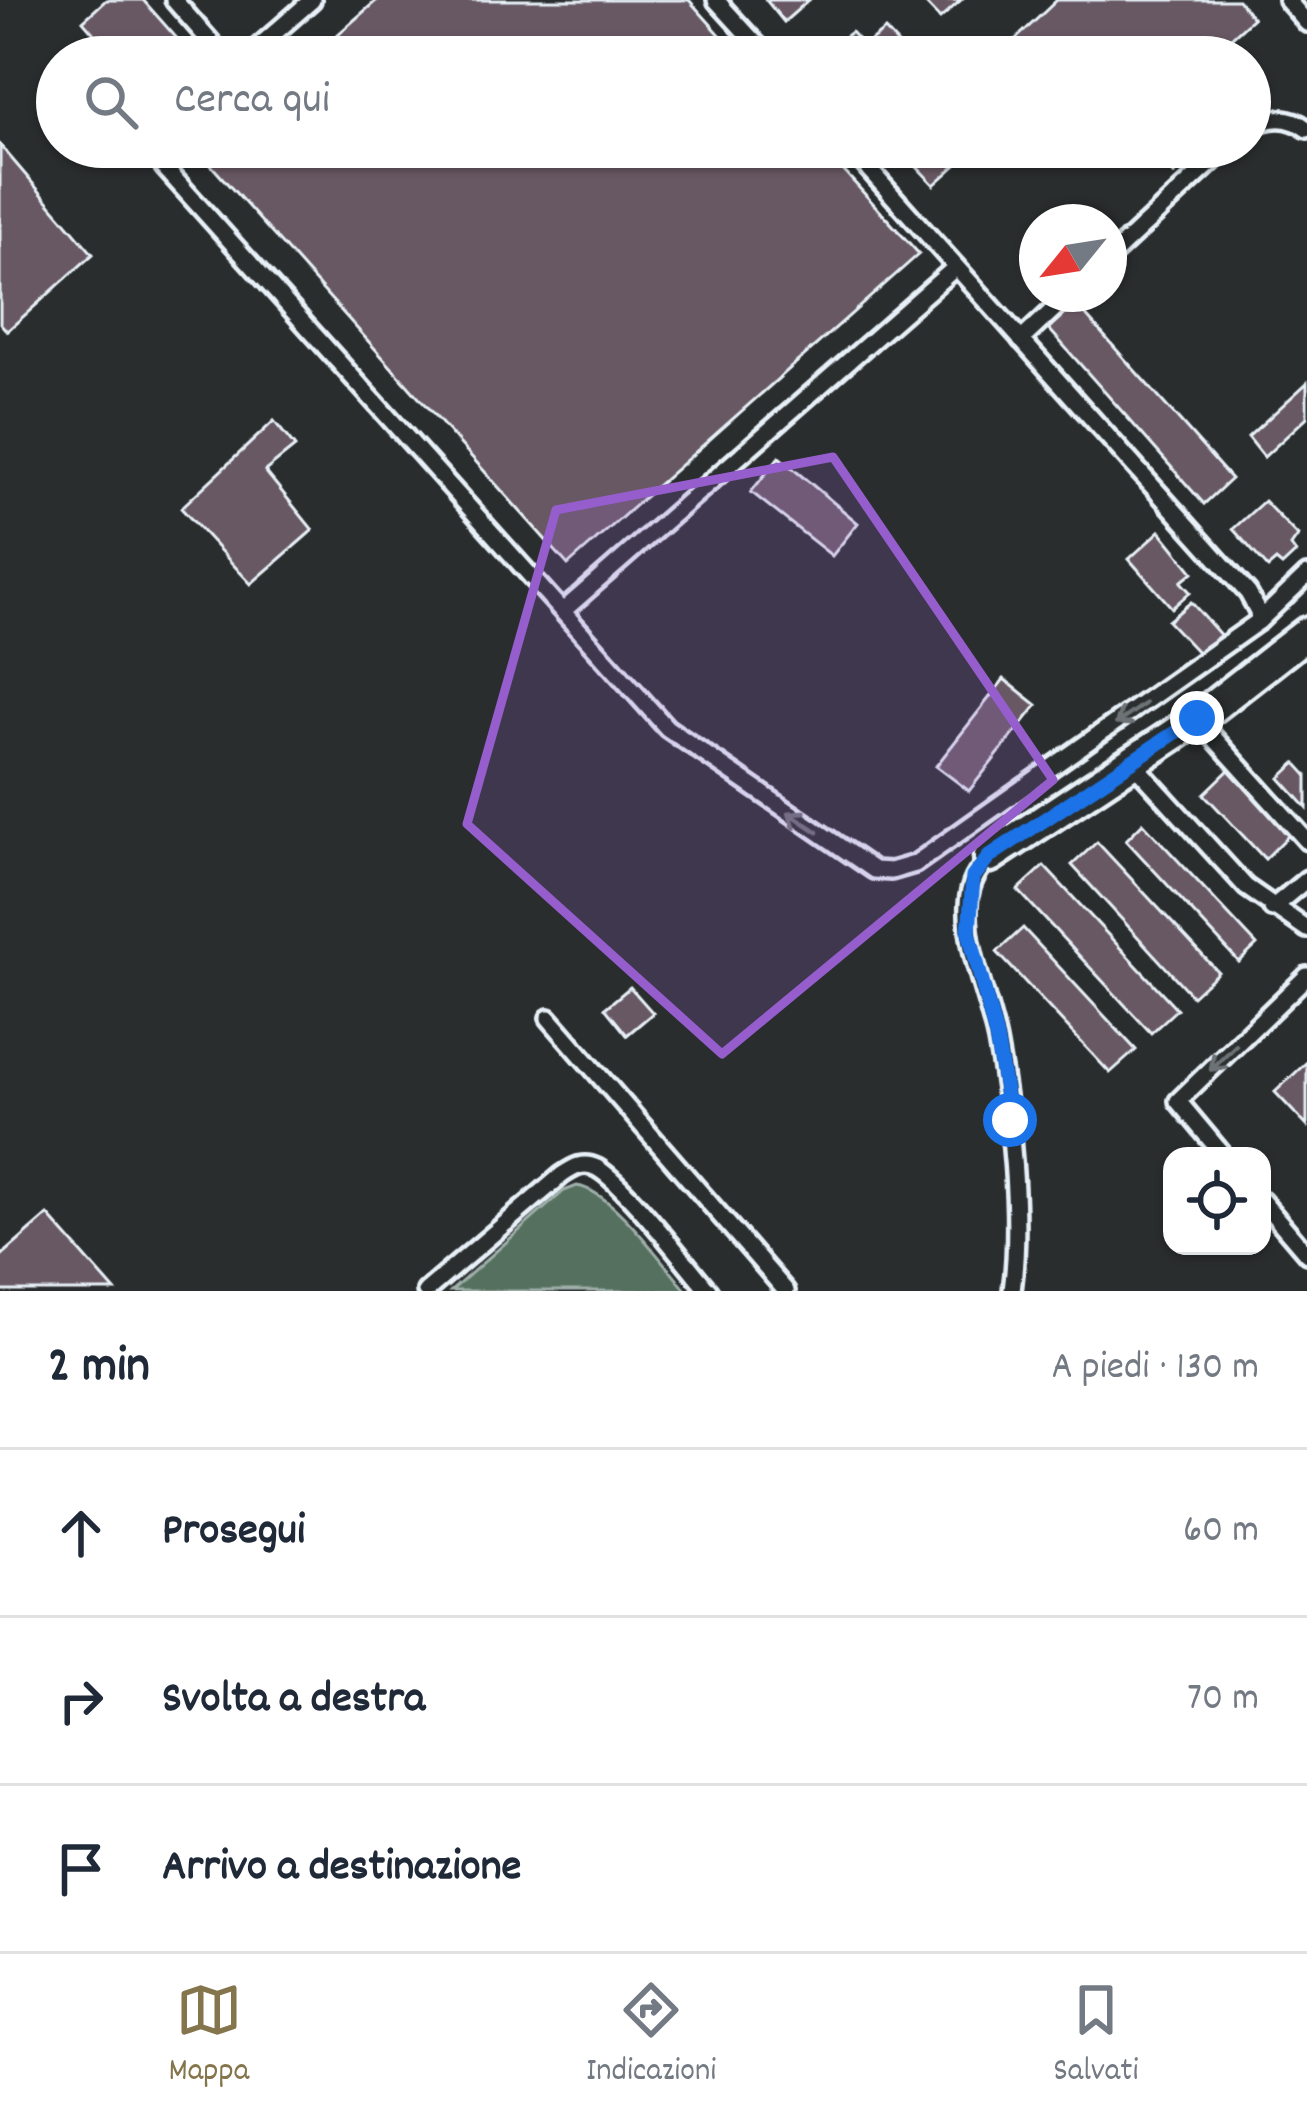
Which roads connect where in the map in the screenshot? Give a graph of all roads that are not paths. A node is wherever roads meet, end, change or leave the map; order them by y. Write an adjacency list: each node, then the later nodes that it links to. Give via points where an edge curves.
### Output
1 (174, 0): 6 (lane)
2 (312, 0): 7 (lane)
3 (716, 0): 8 (lane)
4 (1287, 0): 5 (lane)
5 (1307, 23)
6 (206, 36)
7 (271, 36)
8 (749, 36)
9 (1271, 119): 10 (lane)
10 (1307, 129)
11 (166, 168): 19 (lane)
12 (868, 168): 15 (lane)
13 (1205, 168): 14 (lane)
14 (1127, 240)
15 (956, 267): 17 (lane); 19 (lane)
16 (1051, 312): 17 (lane)
17 (1021, 340): 20 (lane, via 1248,593)
18 (1307, 575): 20 (lane)
19 (564, 610): 20 (lane, one-way to 19, via 915,864 891,872 874,870 667,728)
20 (1259, 621)
21 (1307, 633): 22 (street)
22 (1197, 718): 23 (street); 24 (lane)
23 (1132, 762): 25 (street); 27 (lane)
24 (1307, 841)
25 (990, 856): 37 (lane, via 973,877 969,932 1010,1120)
26 (1307, 879): 27 (lane)
27 (1272, 908): 28 (lane)
28 (1307, 929)
29 (1307, 976): 31 (lane, one-way to 31, via 1178,1101)
30 (549, 1018): 36 (lane)
31 (1216, 1147)
32 (1271, 1212): 33 (lane)
33 (1307, 1254)
34 (426, 1291): 35 (lane, via 579,1165 595,1166 614,1182)
35 (710, 1291)
36 (786, 1291)
37 (1012, 1291)

